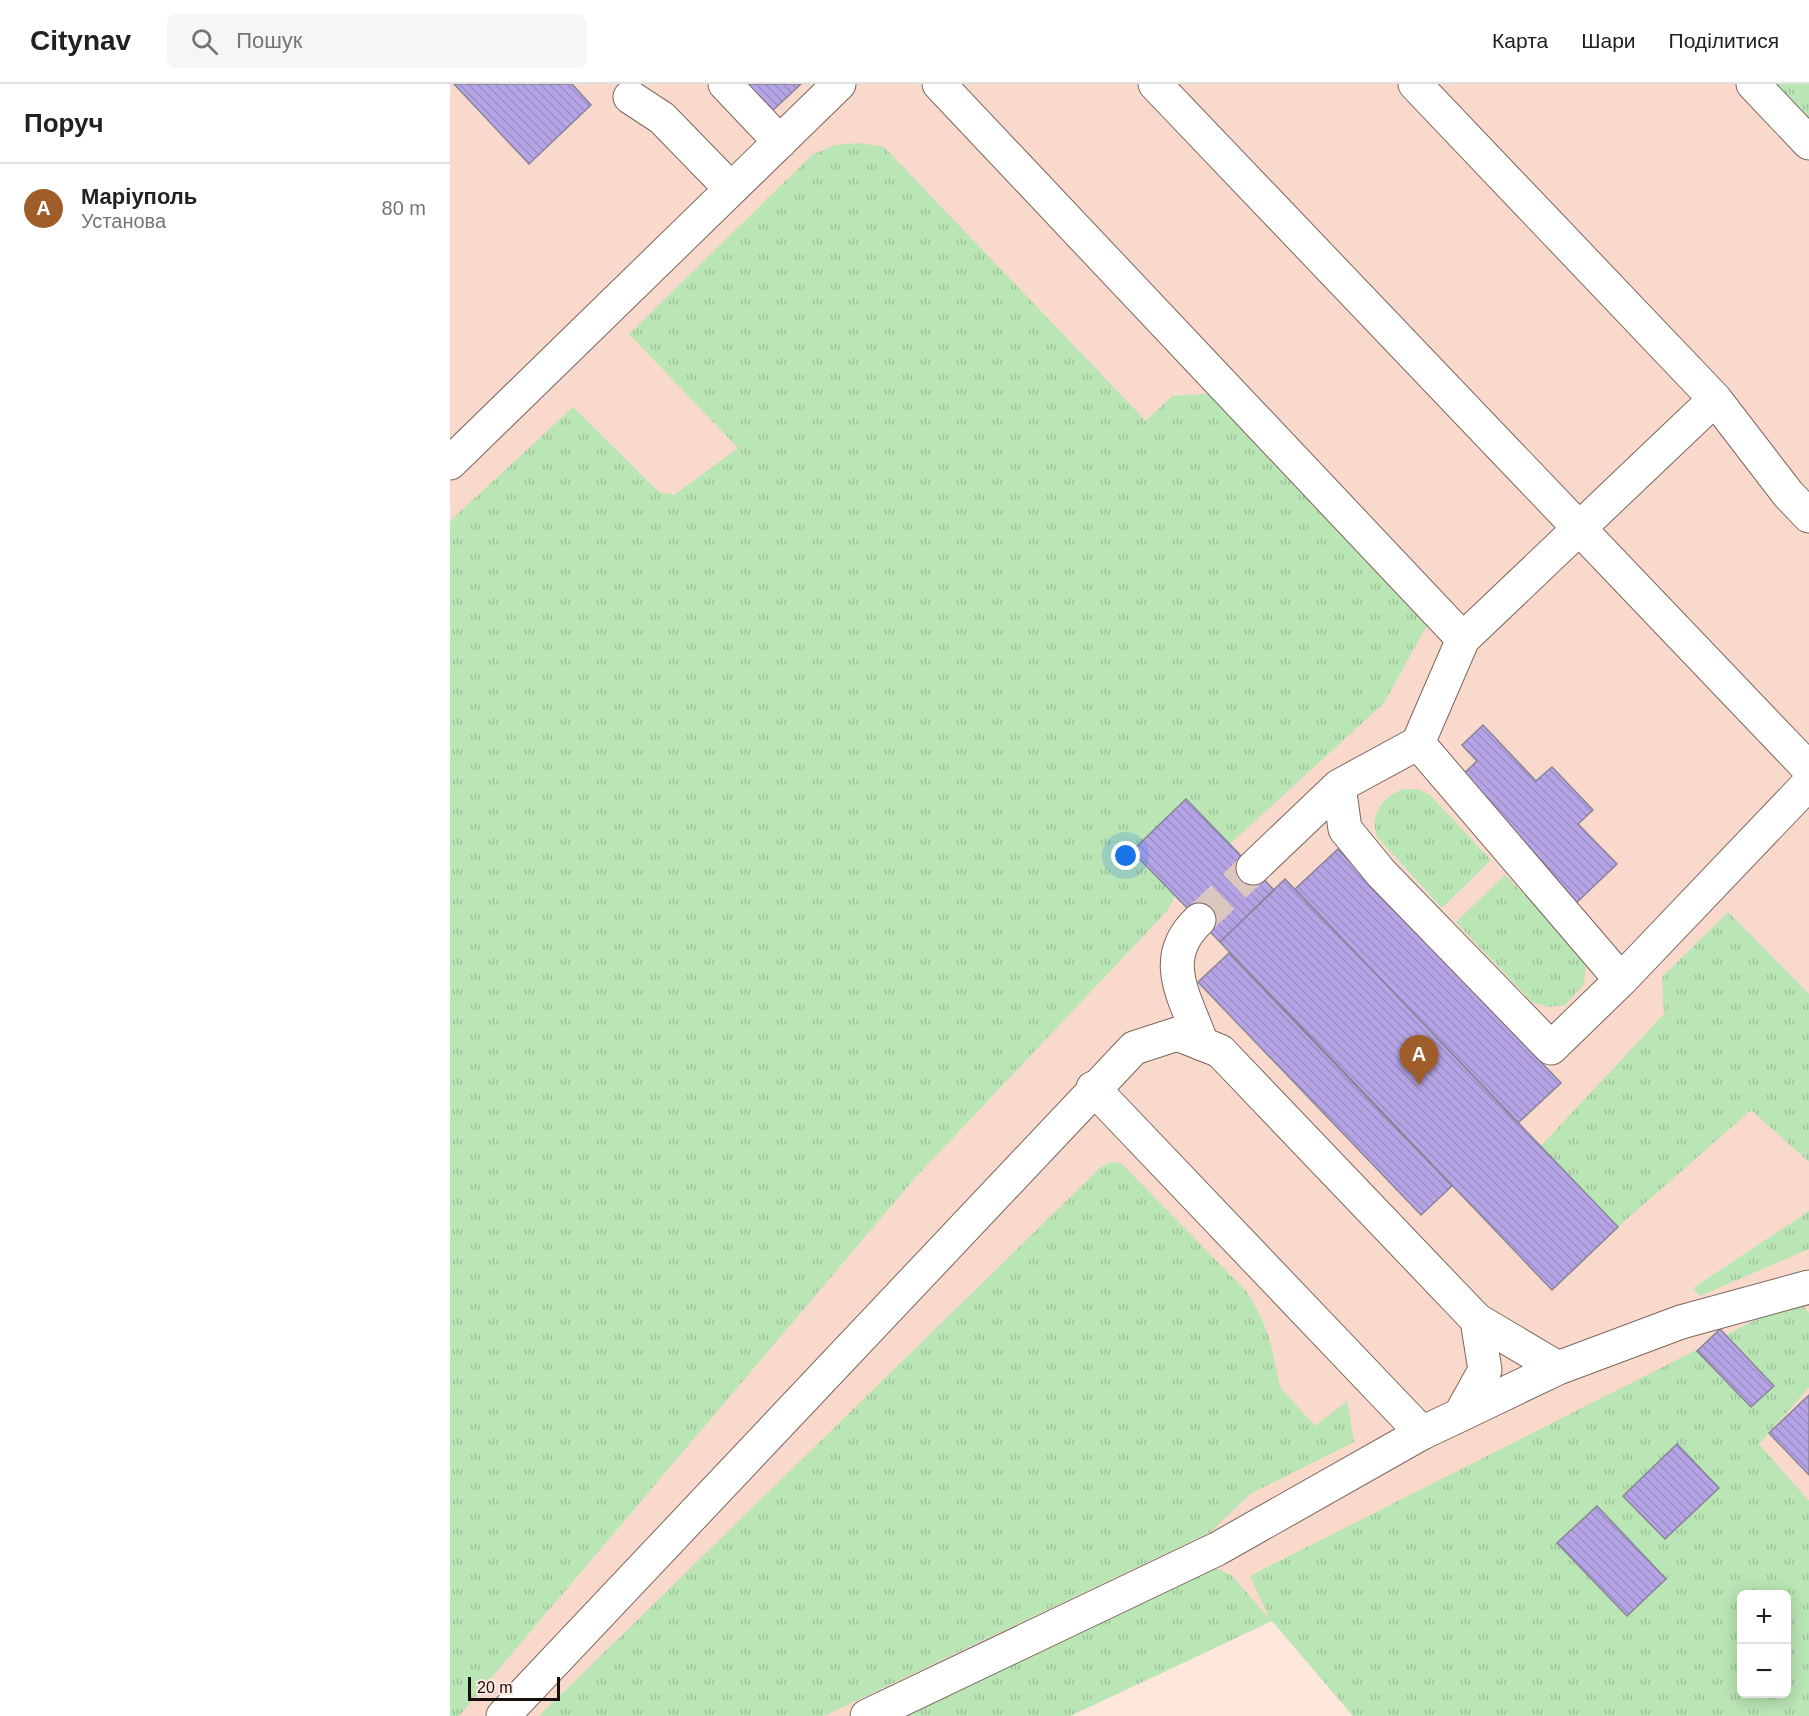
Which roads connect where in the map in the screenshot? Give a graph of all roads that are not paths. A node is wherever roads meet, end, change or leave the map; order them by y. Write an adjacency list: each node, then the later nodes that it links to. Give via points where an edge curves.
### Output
1 (725, 84): 8 (main road)
2 (839, 84): 8 (main road)
3 (939, 84): 15 (main road)
4 (1155, 84): 14 (main road)
5 (1414, 84): 11 (main road)
6 (1753, 84): 9 (main road)
7 (630, 97): 10 (main road, via 662,118)
8 (780, 142): 10 (main road)
9 (1809, 143)
10 (731, 189): 12 (main road)
11 (1715, 399): 13 (main road); 14 (main road)
12 (450, 463)
13 (1809, 516)
14 (1579, 528): 15 (main road); 17 (main road)
15 (1463, 639): 16 (main road)
16 (1418, 743): 19 (main road); 22 (main road)
17 (1809, 769)
18 (1809, 783): 22 (main road)
19 (1340, 786): 20 (main road); 22 (main road, via 1345,829 1382,873 1551,1048)
20 (1253, 868)
21 (1199, 920): 23 (main road, via 1178,947 1175,968)
22 (1621, 980)
23 (1202, 1044): 24 (main road, via 1177,1034 1134,1047); 26 (main road, via 1220,1051)
24 (1093, 1088): 29 (main road); 30 (main road)
25 (1809, 1287): 27 (main road, via 1681,1322)
26 (1477, 1320): 27 (main road); 28 (main road, via 1485,1370)
27 (1558, 1368): 28 (main road)
28 (1460, 1415): 29 (main road)
29 (1422, 1433): 31 (main road, via 1217,1549)
30 (503, 1716)
31 (867, 1716)

